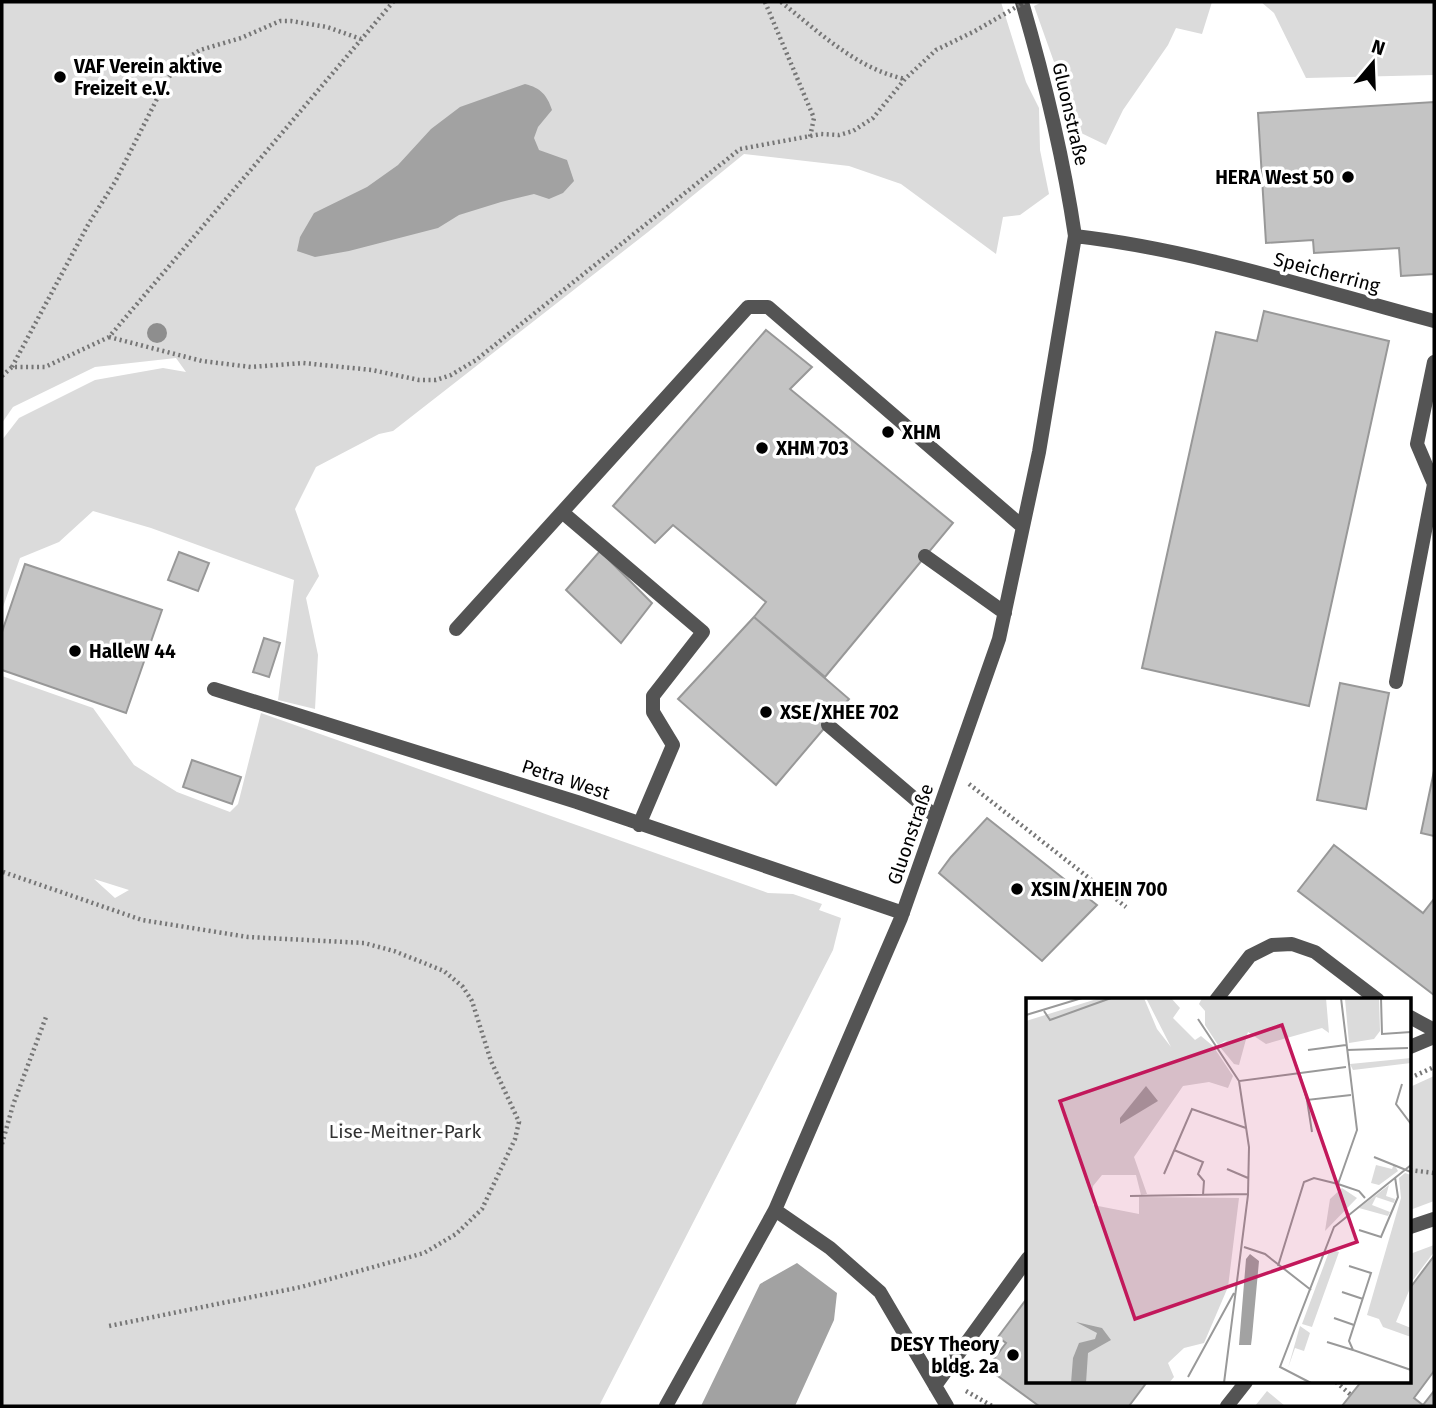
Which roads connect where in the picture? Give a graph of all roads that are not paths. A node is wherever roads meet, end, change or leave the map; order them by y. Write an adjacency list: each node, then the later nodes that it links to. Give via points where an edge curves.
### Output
1 (1024, 2): 2 (lane, Gluonstraße, via 1059,138)
2 (1075, 236): 3 (lane, Speicherring, via 1209,261); 7 (lane, Gluonstraße, via 1040,452)
3 (1434, 321)
4 (1434, 362): 5 (lane, via 1417,444)
5 (1434, 484): 11 (lane)
6 (562, 512): 7 (lane, via 747,307 768,307); 10 (lane); 15 (lane, via 703,632 653,696 653,712 673,745)
7 (1023, 527): 9 (lane, Gluonstraße)
8 (925, 556): 9 (lane)
9 (1005, 613): 14 (lane, Gluonstraße)
10 (456, 629)
11 (1396, 681)
12 (214, 690): 15 (lane, Petra West)
13 (828, 725): 14 (lane)
14 (936, 817): 16 (lane, Gluonstraße)
15 (639, 825): 16 (lane, Petra West)
16 (903, 913): 23 (lane, Gluonstraße)
17 (1218, 998): 18 (lane, via 1250,956 1272,945 1292,944 1315,952)
18 (1375, 998)
19 (1412, 1018): 20 (lane)
20 (1434, 1030)
21 (1434, 1037): 22 (lane)
22 (1412, 1046)
23 (775, 1210): 28 (lane, via 830,1248 880,1292); 29 (lane, Gluonstraße)
24 (1434, 1219): 25 (lane)
25 (1412, 1226)
26 (1026, 1261): 28 (lane)
27 (1244, 1384): 31 (lane)
28 (935, 1387): 30 (lane)
29 (666, 1406)
30 (947, 1406)
31 (1227, 1406)

